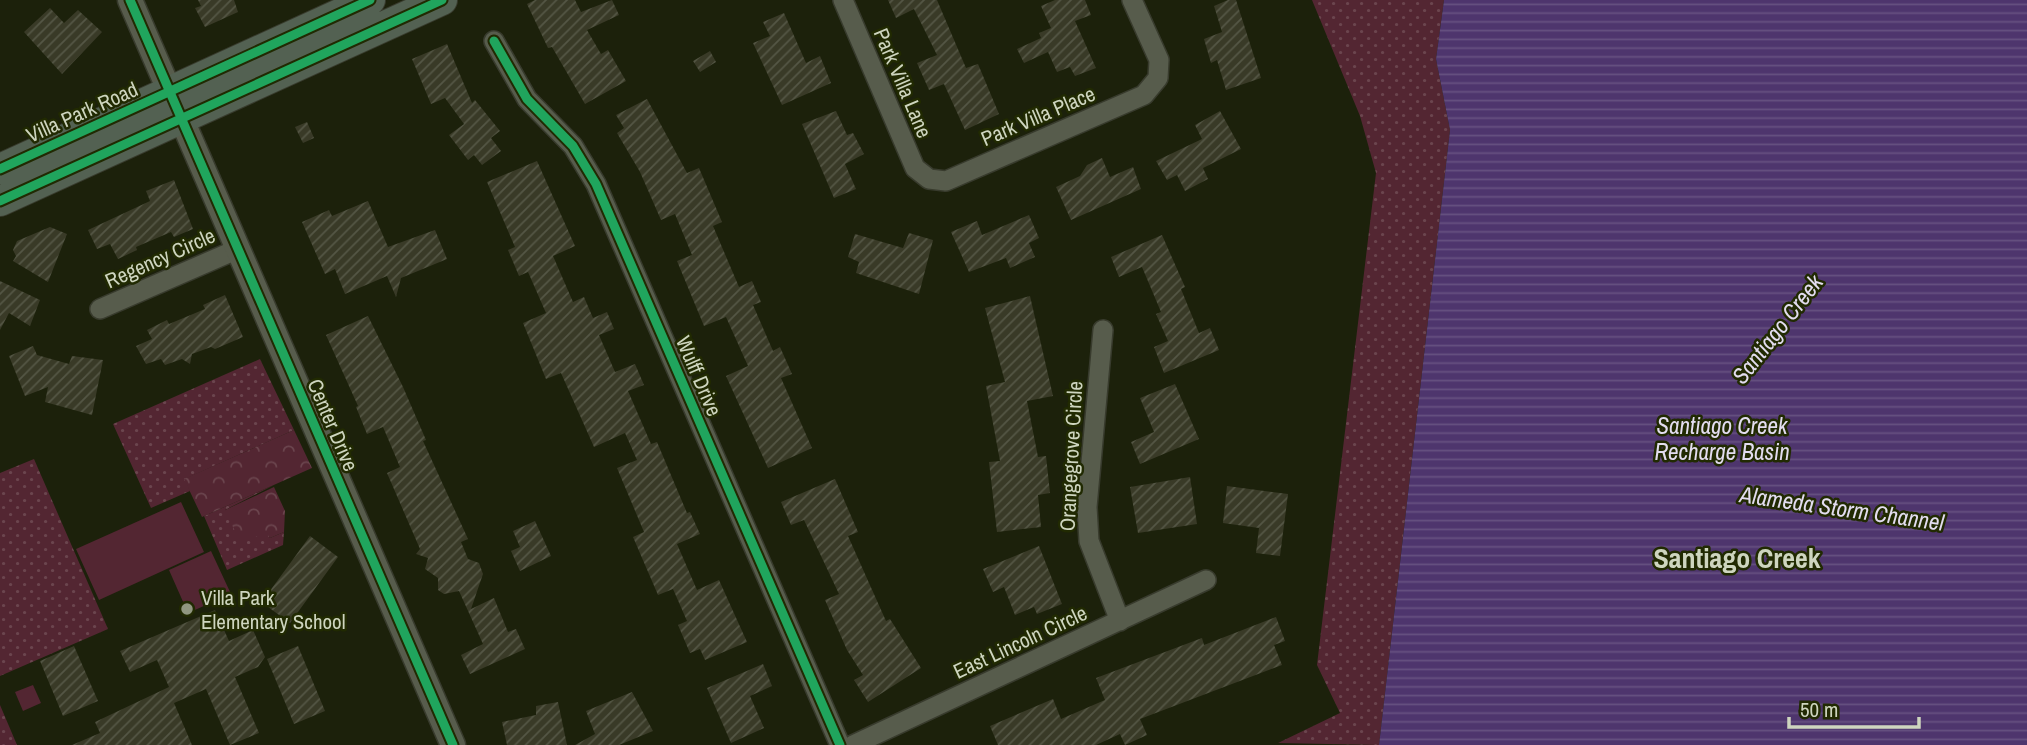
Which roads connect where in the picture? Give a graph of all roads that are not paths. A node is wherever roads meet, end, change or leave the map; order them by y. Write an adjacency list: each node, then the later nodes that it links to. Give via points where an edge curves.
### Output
1 (130, 0): 8 (street, Center Drive)
2 (442, 0): 6 (main road, Villa Park Road)
3 (843, 0): 10 (street, Park Villa Lane, via 915,168)
4 (1132, 0): 10 (street, Park Villa Place, via 1158,60 1158,78 1144,94 946,181)
5 (364, 2): 6 (main road); 8 (main road, Villa Park Road)
6 (372, 32): 8 (main road, Villa Park Road)
7 (494, 41): 18 (street, Wulff Drive, via 527,99 573,146 596,184)
8 (176, 105): 9 (main road, Villa Park Road); 11 (main road, Villa Park Road); 12 (street, Center Drive)
9 (0, 169)
10 (929, 179)
11 (0, 201)
12 (238, 249): 13 (street, Regency Circle); 17 (street, Center Drive)
13 (100, 309)
14 (1103, 330): 16 (street, Orangegrove Circle, via 1087,518 1089,541)
15 (1206, 580): 16 (street, East Lincoln Circle)
16 (1119, 621): 19 (street, East Lincoln Circle)
17 (453, 745)
18 (840, 745)
19 (853, 745)

